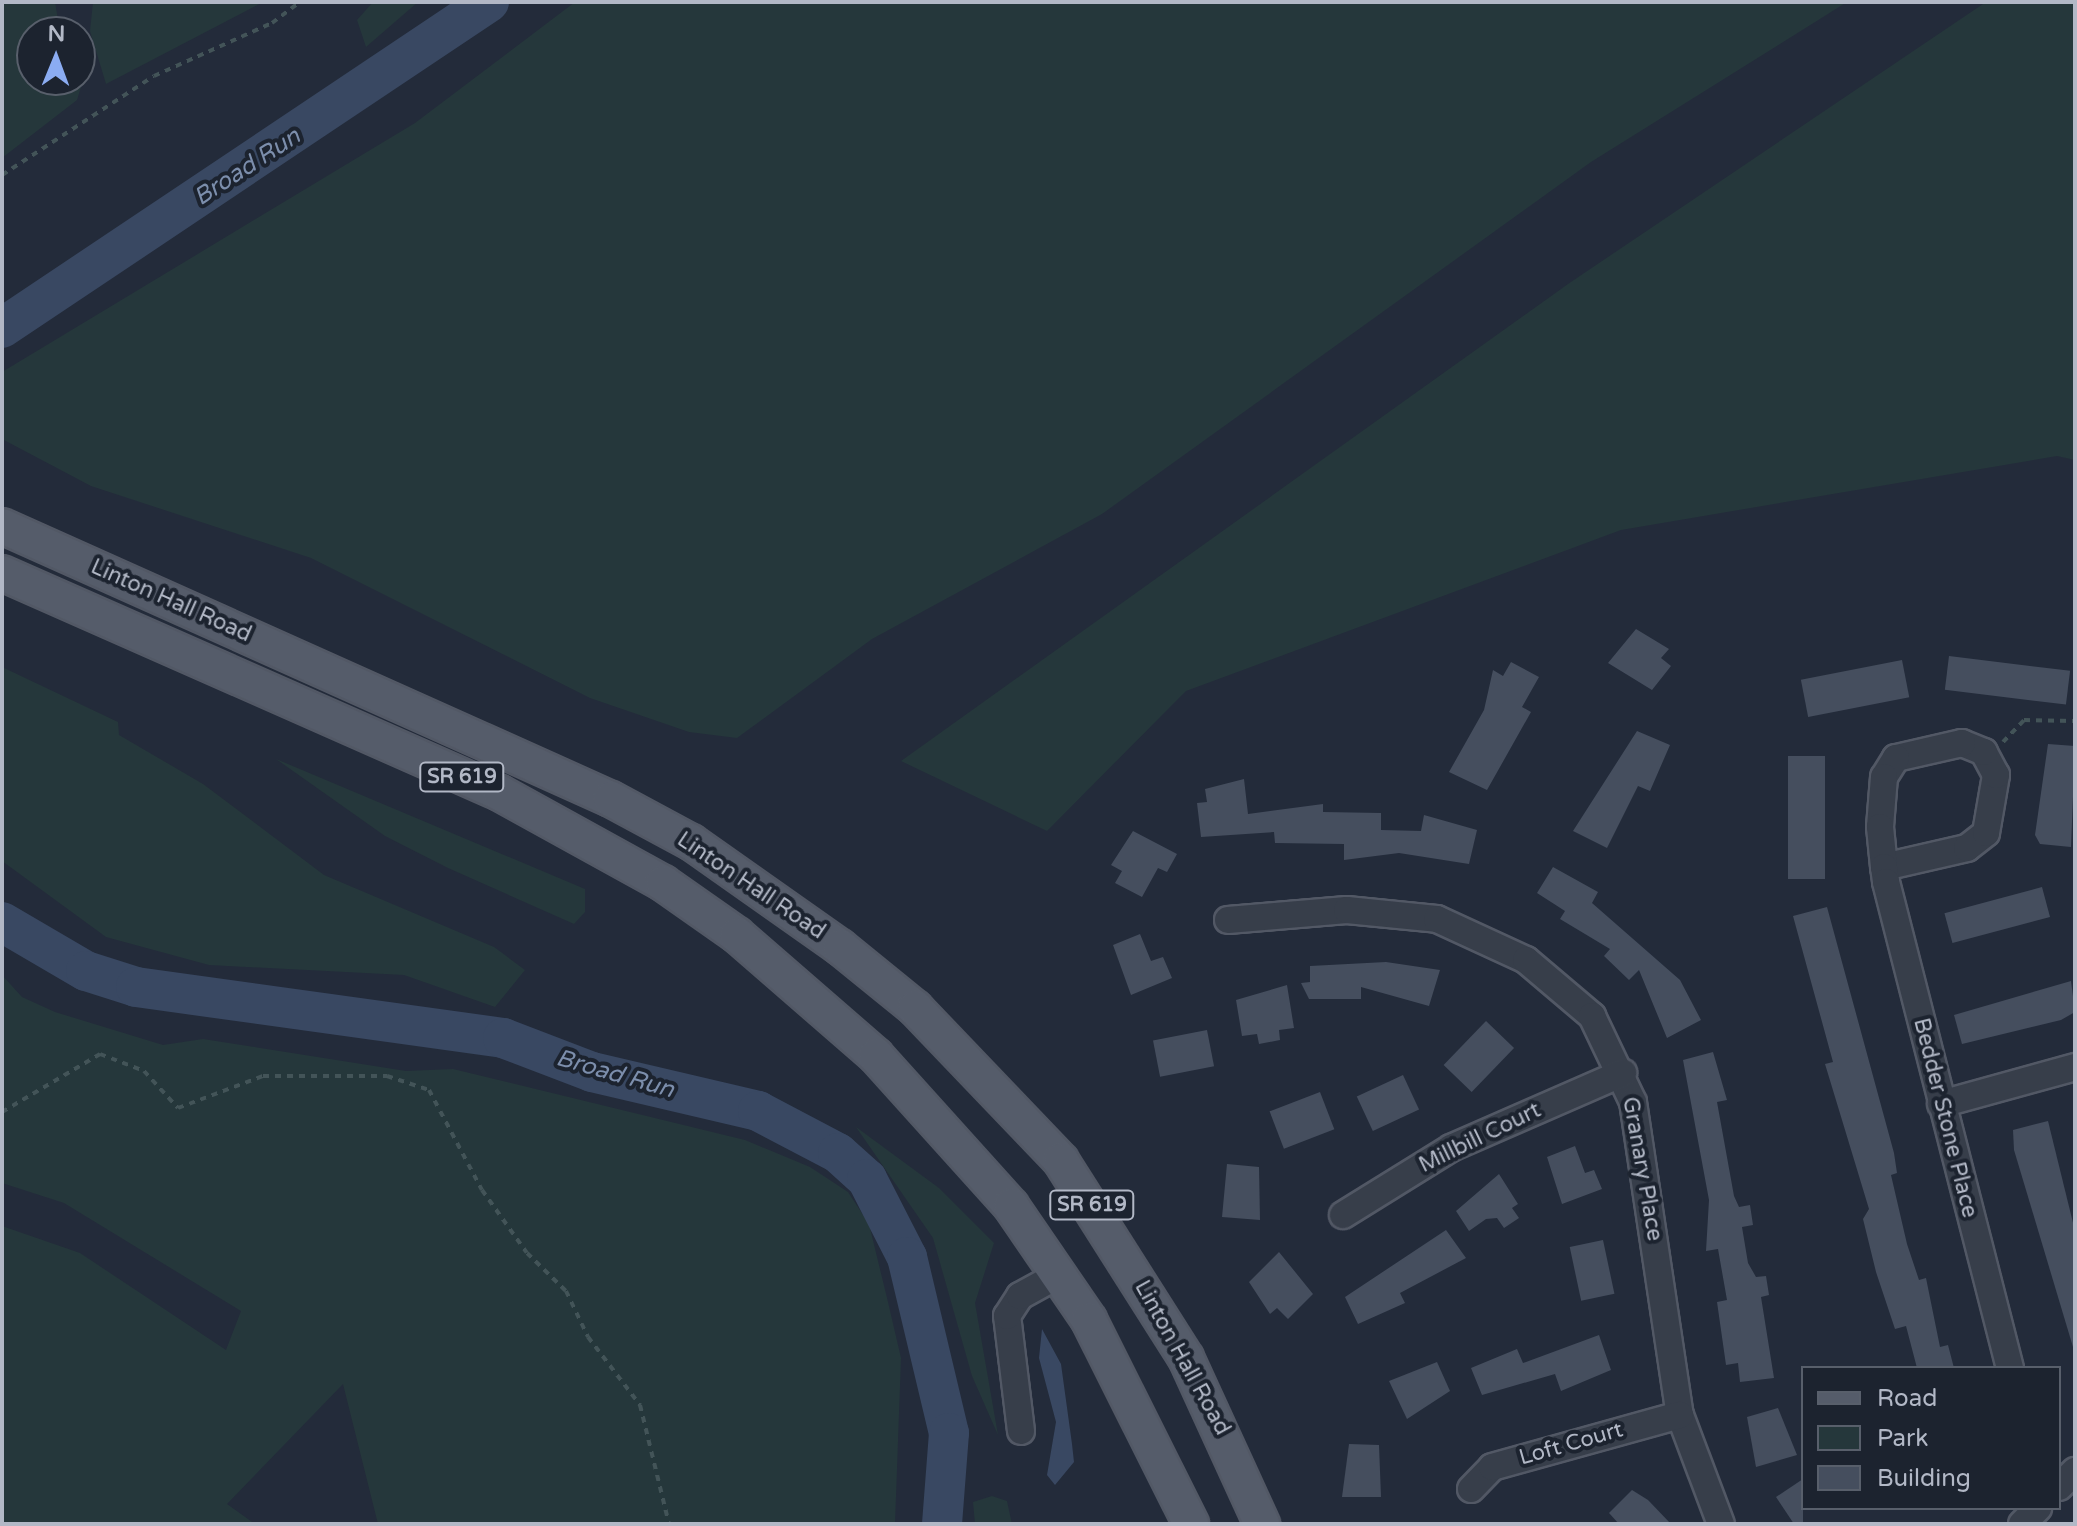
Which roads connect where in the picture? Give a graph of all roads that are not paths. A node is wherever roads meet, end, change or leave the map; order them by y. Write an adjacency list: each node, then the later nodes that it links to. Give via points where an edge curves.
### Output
1 (2, 526): 15 (main road, Linton Hall Road / SR 619, via 611,799 691,842 840,947 915,1008 1061,1161 1186,1358)
2 (2, 573): 9 (main road, Linton Hall Road / SR 619, via 500,793 663,883 812,995 876,1056 982,1169)
3 (1884, 867): 3 (street, Bedder Stone Place, via 1887,767 1905,753 1962,743 1989,757 1996,775 1986,833 1967,848); 7 (street, Bedder Stone Place)
4 (1228, 920): 6 (street, Granary Place, via 1347,910 1455,924 1567,988)
5 (2075, 1067): 7 (street)
6 (1623, 1073): 8 (street, Millbill Court, via 1451,1148); 11 (street, Granary Place, via 1646,1167)
7 (1941, 1104): 10 (street, Bedder Stone Place)
8 (1343, 1215)
9 (1060, 1274): 12 (street, via 1020,1296 1007,1316); 14 (main road, Linton Hall Road / SR 619, via 1139,1410)
10 (2009, 1366)
11 (1680, 1415): 13 (street, Loft Court, via 1492,1467); 16 (street, Granary Place)
12 (1021, 1431)
13 (1471, 1489)
14 (1191, 1524)
15 (1262, 1524)
16 (1721, 1524)

